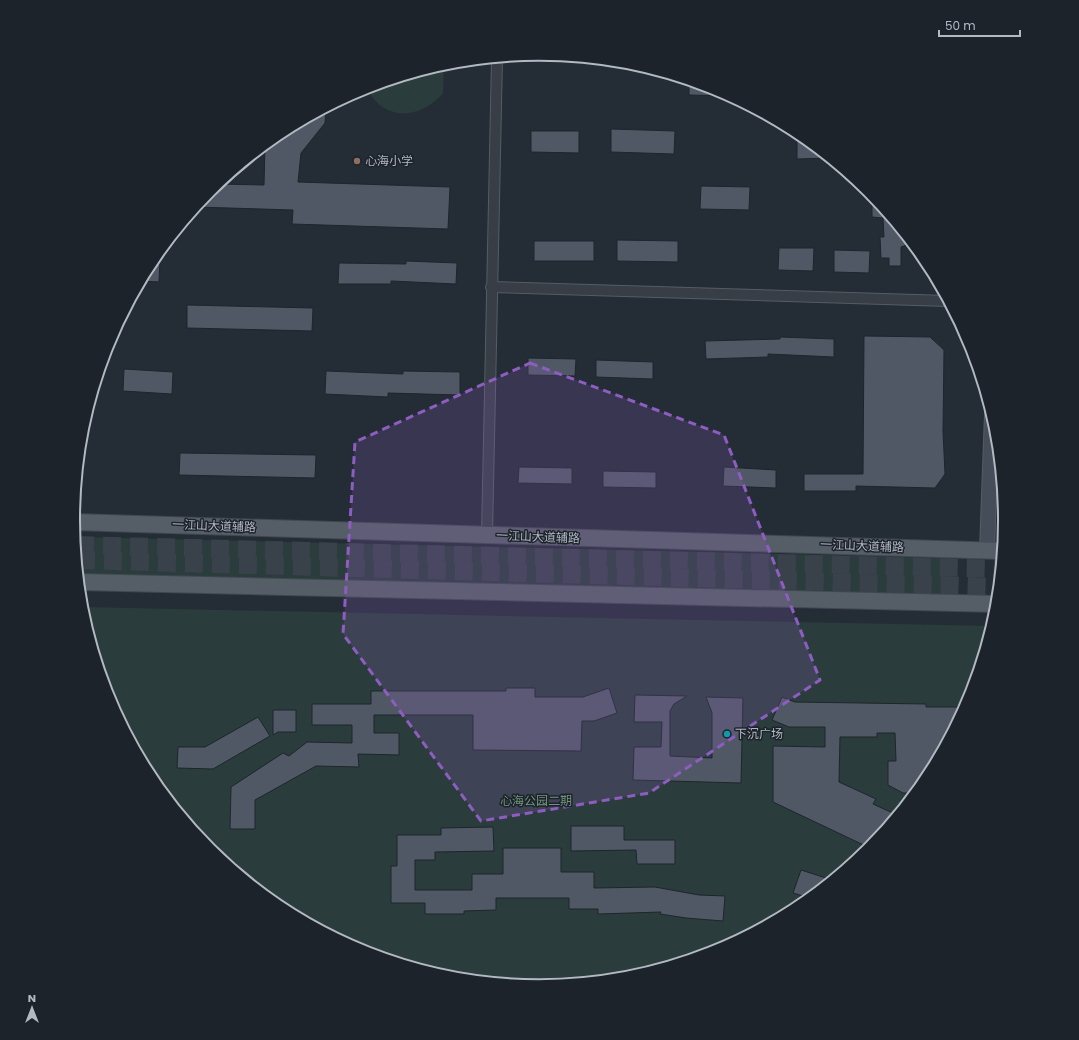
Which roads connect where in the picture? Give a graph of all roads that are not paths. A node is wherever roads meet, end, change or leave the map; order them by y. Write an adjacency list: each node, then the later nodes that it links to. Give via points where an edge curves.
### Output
1 (498, 63): 2 (street)
2 (491, 287): 3 (street); 6 (street)
3 (943, 301)
4 (993, 446): 7 (main road)
5 (80, 522): 6 (main road, 一江山大道辅路)
6 (487, 535): 7 (main road, 一江山大道辅路)
7 (995, 551)
8 (84, 582): 9 (main road)
9 (991, 604)

